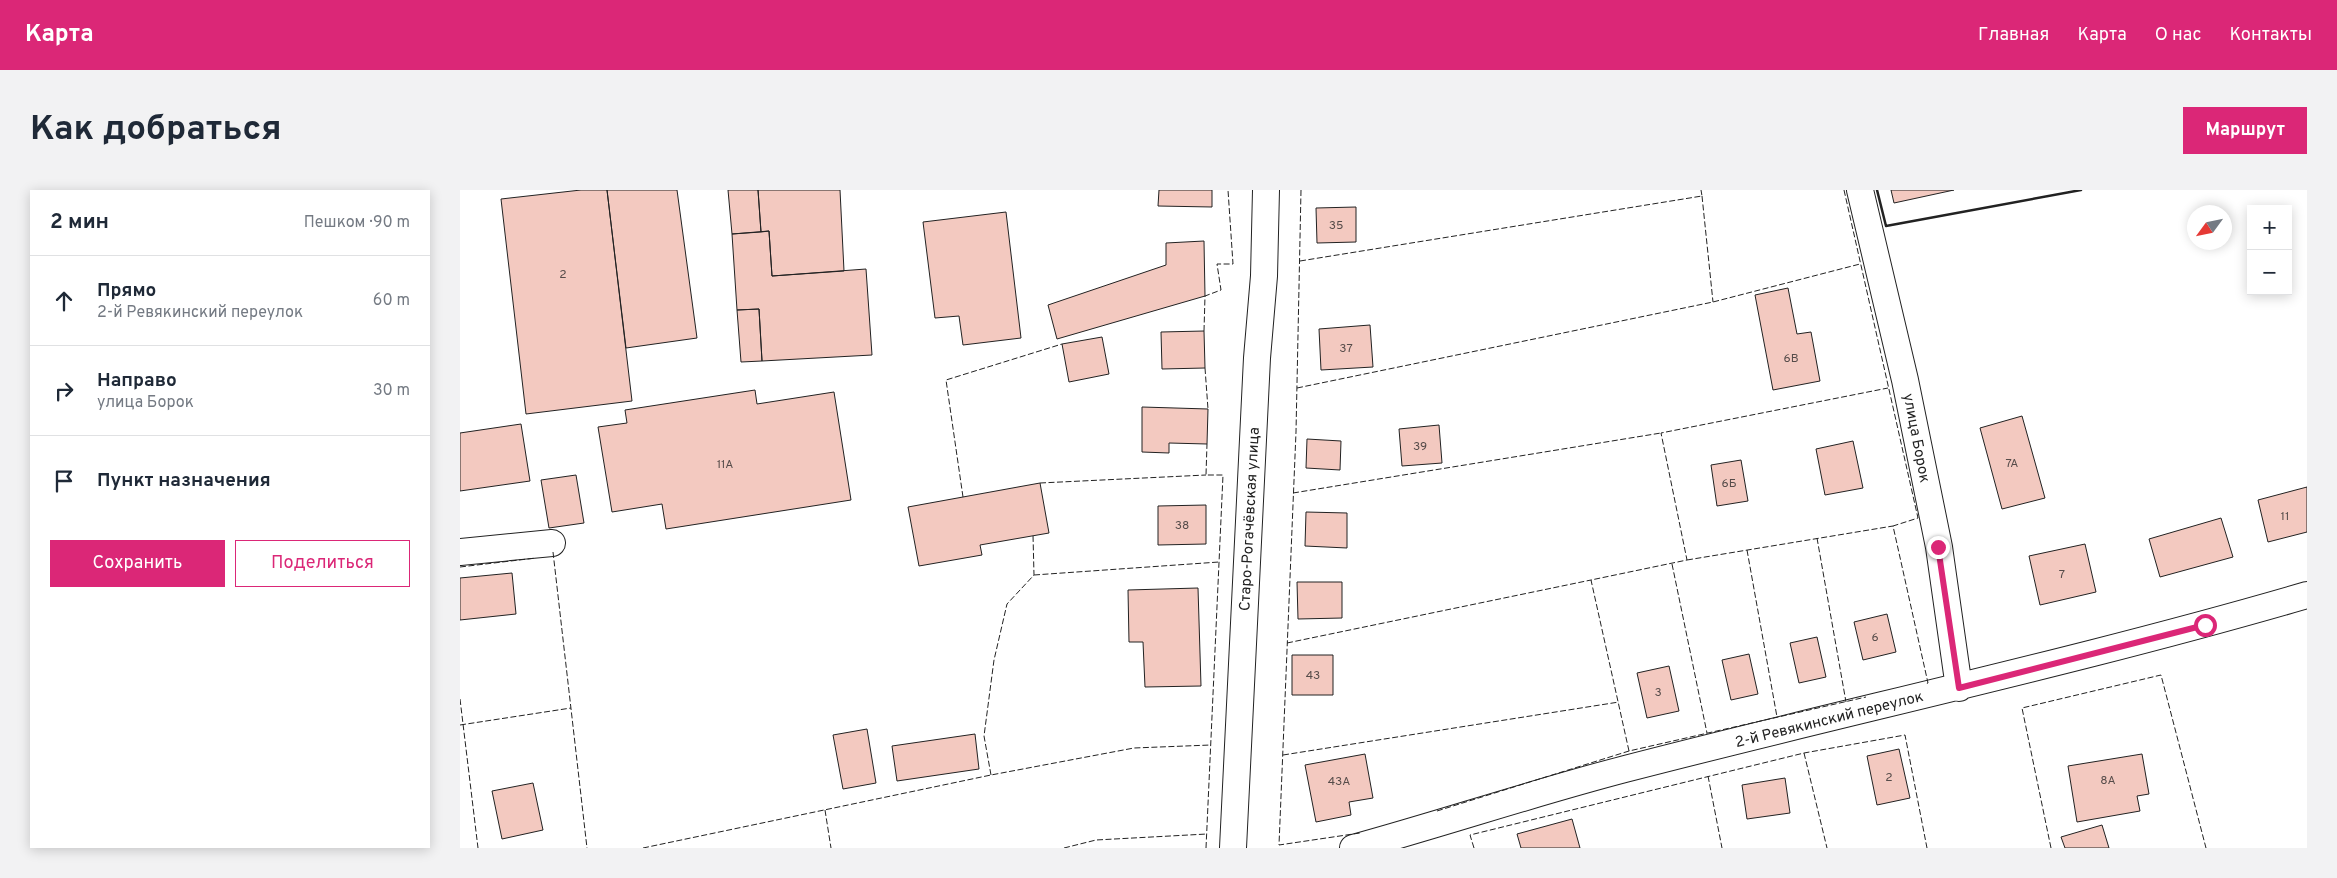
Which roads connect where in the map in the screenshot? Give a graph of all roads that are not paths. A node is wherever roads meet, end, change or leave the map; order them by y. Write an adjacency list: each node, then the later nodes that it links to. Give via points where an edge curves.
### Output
1 (1266, 190): 8 (street, Старо-Рогачёвская улица)
2 (1860, 190): 6 (street, улица Борок, via 1905,380 1937,538)
3 (552, 544): 4 (street)
4 (460, 552)
5 (2307, 595): 6 (street, 2-й Ревякинский переулок, via 2205,625)
6 (1959, 688): 7 (street, 2-й Ревякинский переулок, via 1622,770)
7 (1437, 837): 9 (street, 2-й Ревякинский переулок)
8 (1233, 848)
9 (1353, 848)

